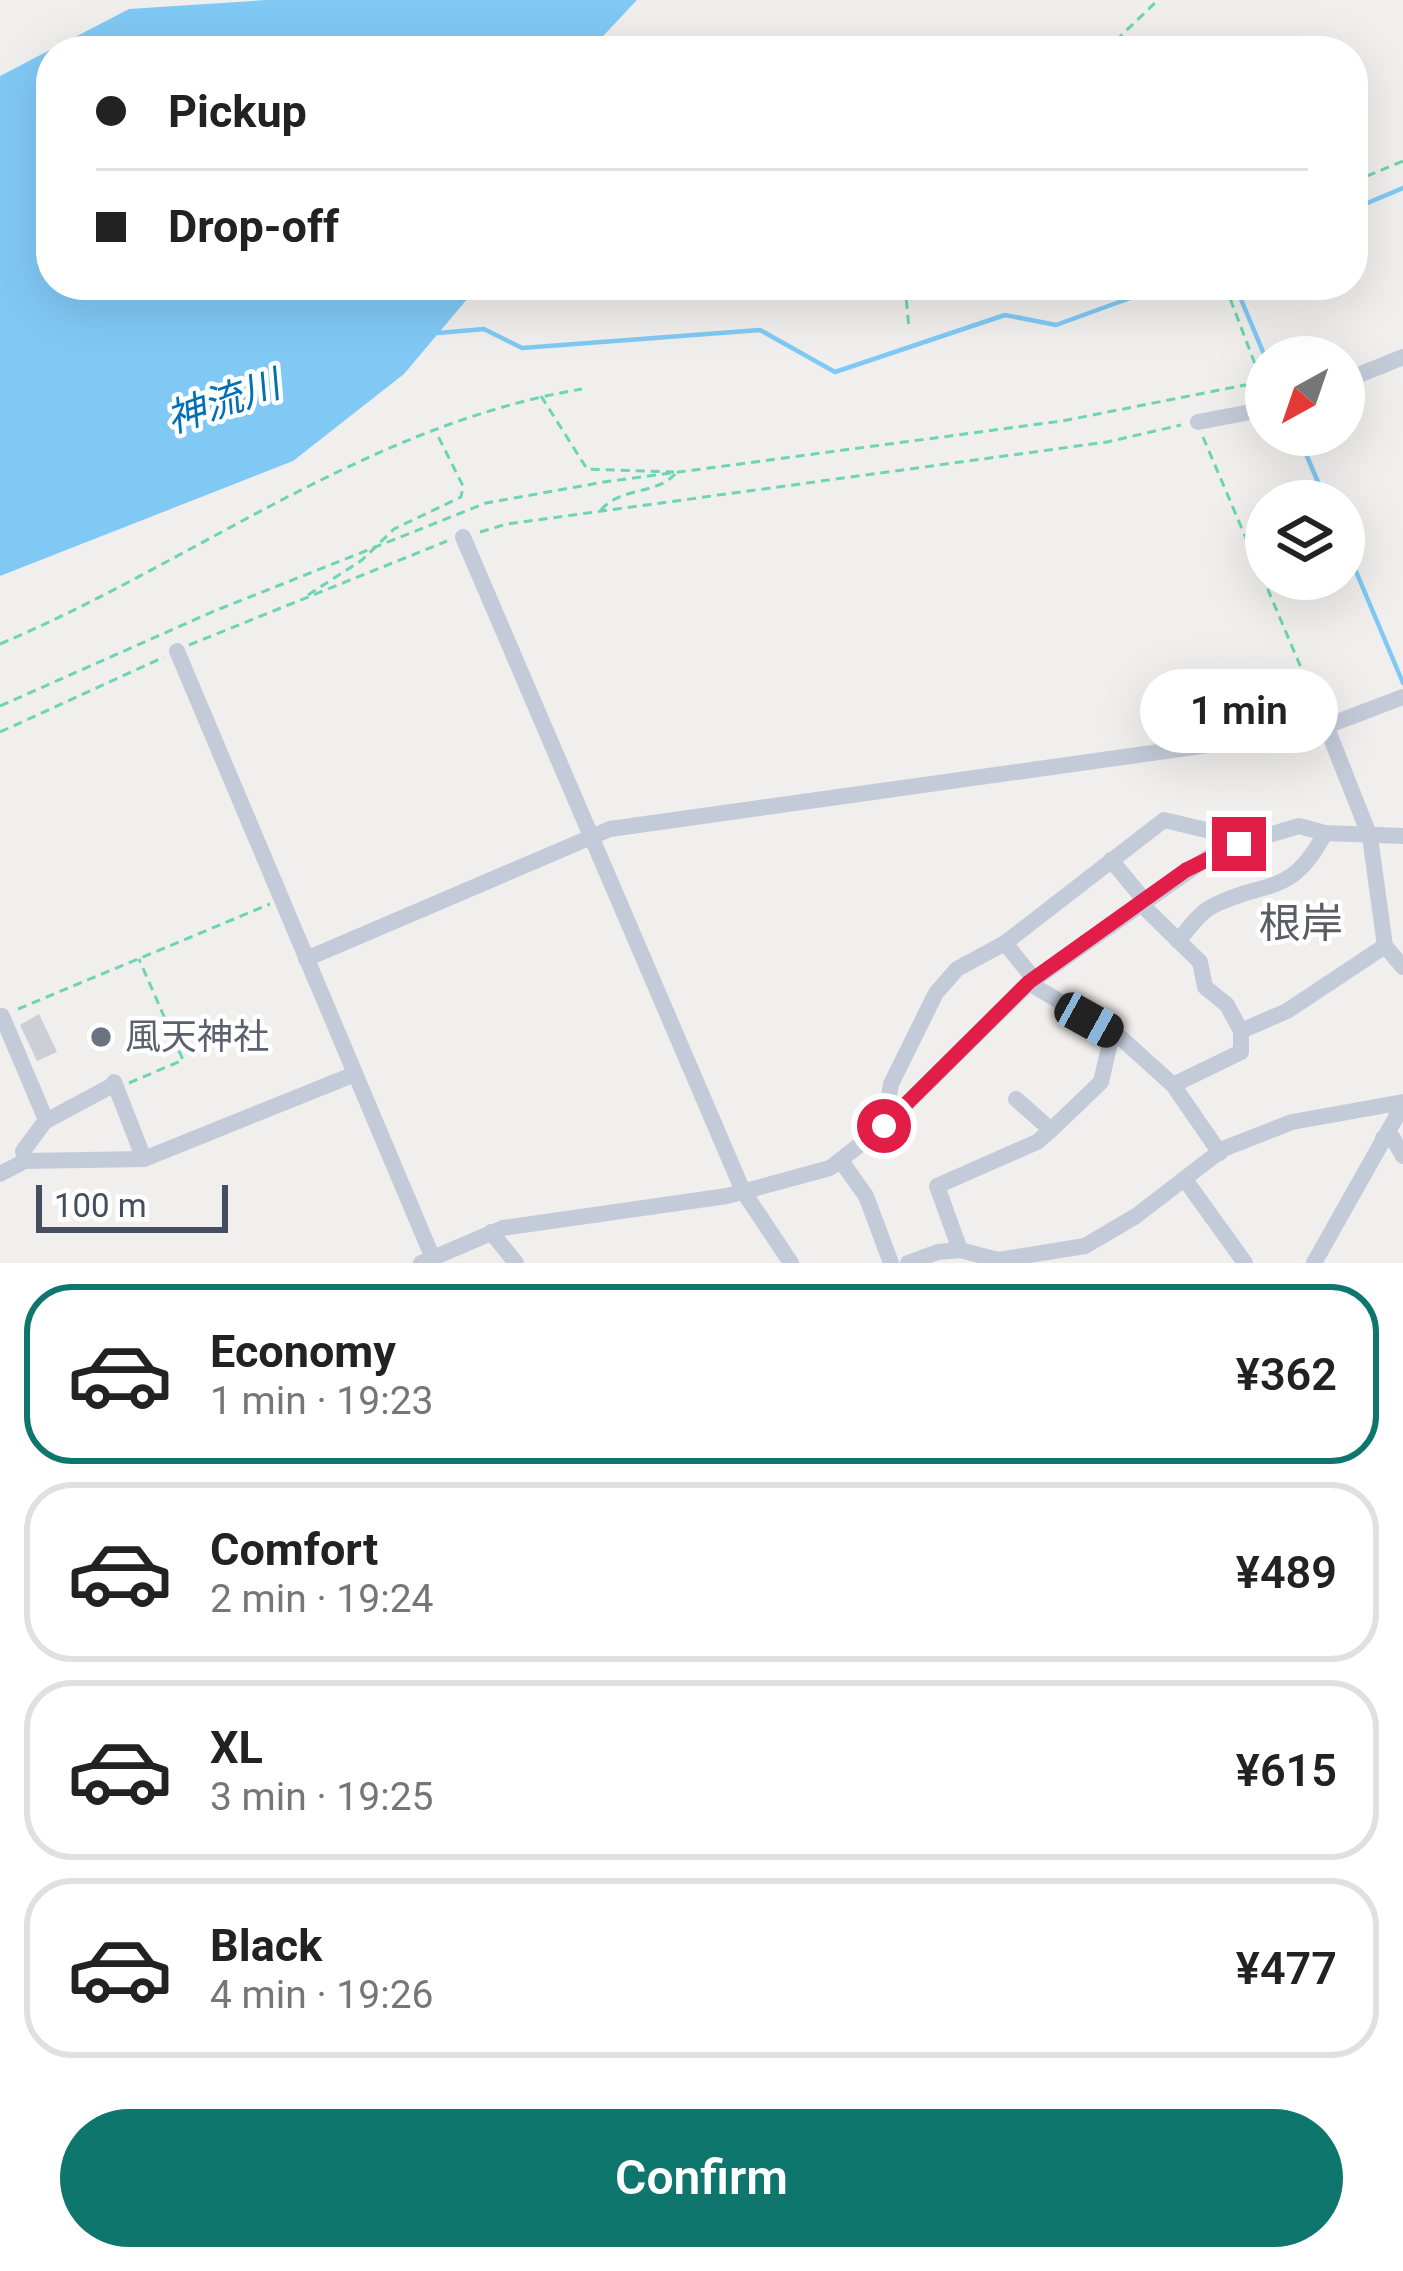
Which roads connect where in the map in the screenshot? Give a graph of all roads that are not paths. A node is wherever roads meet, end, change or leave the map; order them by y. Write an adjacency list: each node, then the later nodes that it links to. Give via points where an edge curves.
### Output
1 (1403, 357): 2 (street)
2 (1365, 372)
3 (1245, 408): 4 (street)
4 (1198, 422)
5 (463, 537): 10 (street)
6 (177, 651): 19 (street)
7 (1403, 697): 8 (street)
8 (1327, 728): 10 (street); 12 (street)
9 (1325, 833): 12 (street); 13 (street, via 1299,826); 16 (street, via 1301,871 1210,908)
10 (590, 836): 19 (street); 40 (street)
11 (1403, 836): 12 (street)
12 (1370, 837): 18 (street)
13 (1248, 840): 14 (street, via 1163,820); 15 (street)
14 (1111, 860): 15 (street); 17 (street)
15 (1143, 902): 16 (street); 21 (street)
16 (1178, 941): 23 (street)
17 (1005, 943): 21 (street); 30 (street, via 957,969 936,994 891,1084)
18 (1385, 946): 20 (street); 23 (street, via 1287,1011)
19 (306, 959): 25 (street)
20 (1403, 967)
21 (1032, 981): 24 (street); 30 (street)
22 (2, 1016): 29 (street)
23 (1241, 1031): 26 (street, via 1241,1052)
24 (1112, 1034): 26 (street); 31 (street, via 1101,1082)
25 (355, 1074): 35 (street); 43 (street)
26 (1173, 1085): 33 (street)
27 (1016, 1100): 31 (street)
28 (1403, 1104): 32 (street); 33 (street, via 1292,1122)
29 (46, 1121): 35 (street, via 115,1084); 36 (street, via 23,1151)
30 (884, 1126): 37 (street)
31 (1052, 1130): 42 (street, via 937,1186)
32 (1384, 1138): 34 (street, via 1392,1137); 49 (street)
33 (1220, 1153): 39 (street)
34 (1403, 1156)
35 (144, 1159): 36 (street)
36 (25, 1161): 38 (street)
37 (841, 1161): 40 (street); 46 (street, via 866,1196)
38 (0, 1174)
39 (1186, 1181): 42 (street, via 1085,1246 998,1260); 48 (street)
40 (743, 1191): 41 (street); 45 (street)
41 (491, 1232): 43 (street); 44 (street)
42 (960, 1250): 47 (street)
43 (426, 1260)
44 (516, 1263)
45 (791, 1263)
46 (891, 1263)
47 (908, 1263)
48 (1245, 1263)
49 (1314, 1263)

